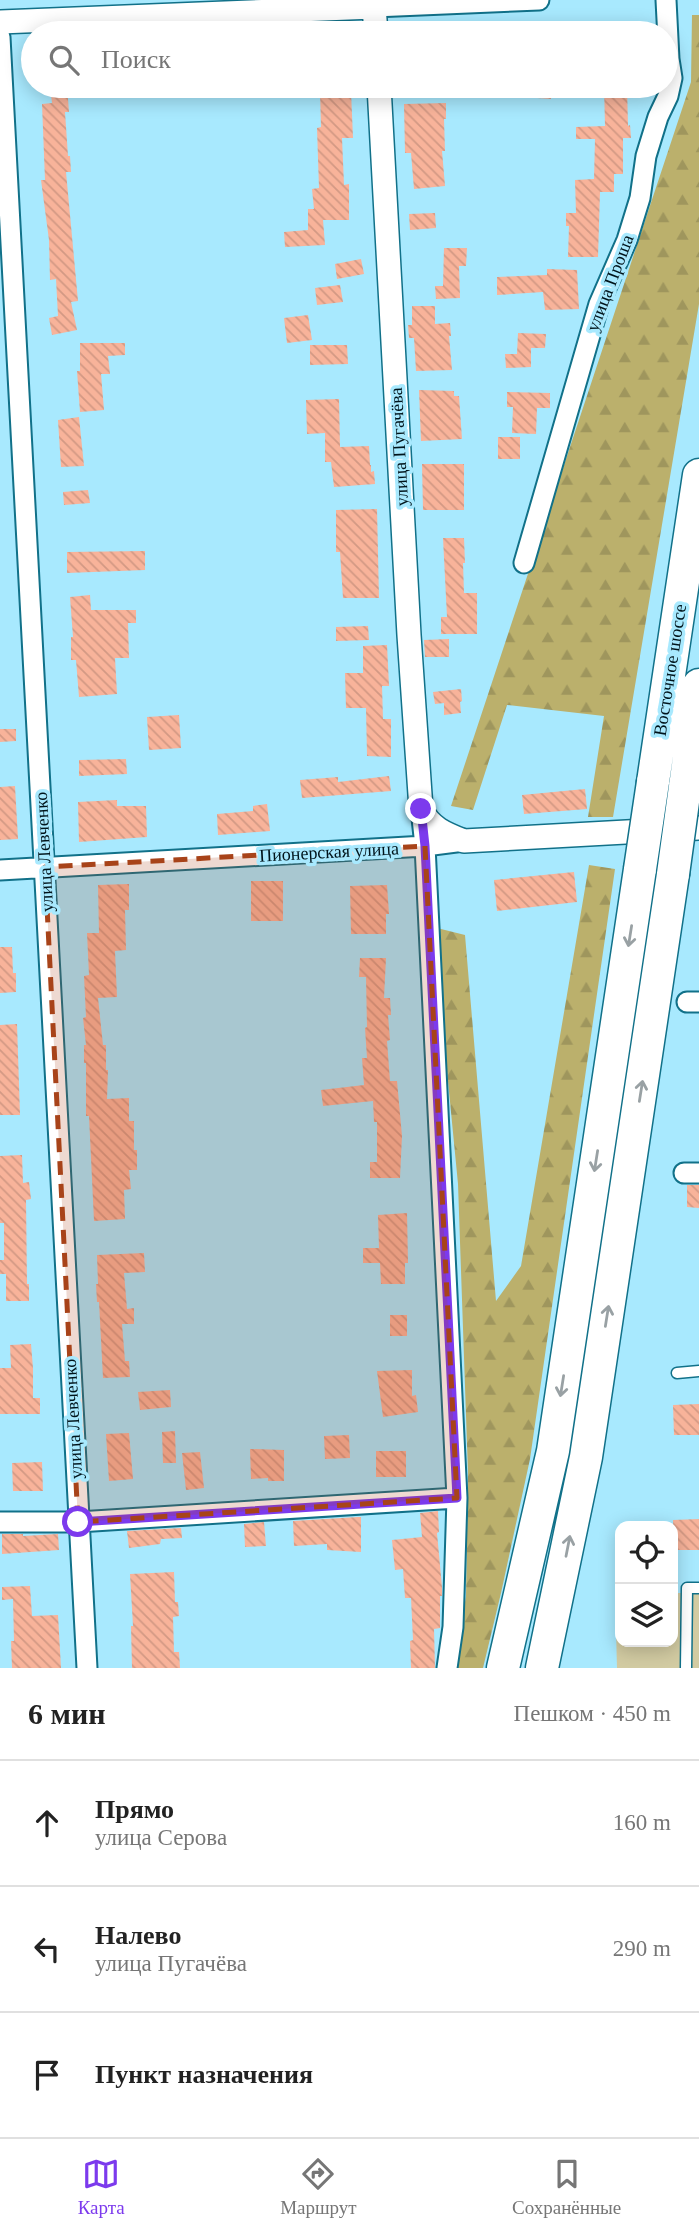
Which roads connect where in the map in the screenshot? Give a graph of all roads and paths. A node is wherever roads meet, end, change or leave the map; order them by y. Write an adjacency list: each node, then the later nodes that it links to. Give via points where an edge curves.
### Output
1 (539, 0): 3 (street)
2 (666, 0): 4 (street, улица Проша)
3 (374, 4): 5 (street)
4 (667, 21)
5 (0, 22)
6 (0, 37): 16 (street, улица Левченко)
7 (380, 98): 12 (street, улица Пугачёва)
8 (667, 98): 10 (street, улица Проша, via 646,156 627,240 599,304)
9 (699, 475): 20 (highway, Восточное шоссе, one-way to 20, bridge)
10 (524, 563)
11 (699, 685): 21 (highway, Восточное шоссе, one-way to 11, bridge)
12 (421, 809): 14 (street, via 432,825); 15 (street, улица Пугачёва)
13 (699, 828): 14 (street, Пионерская улица)
14 (464, 841): 15 (street, Пионерская улица)
15 (425, 846): 16 (street, Пионерская улица); 22 (street, улица Пугачёва)
16 (45, 867): 17 (street, Пионерская улица); 24 (street, улица Левченко)
17 (0, 870)
18 (699, 1371): 19 (lane)
19 (677, 1373)
20 (553, 1451): 21 (highway, via 563,1423 580,1421 586,1429); 28 (highway)
21 (586, 1457): 29 (highway, Восточное шоссе, one-way to 21)
22 (457, 1498): 24 (street); 27 (street, улица Пугачёва, via 453,1628)
23 (0, 1522): 24 (street)
24 (78, 1522): 26 (street, улица Левченко)
25 (699, 1588): 30 (lane, via 687,1588)
26 (88, 1668)
27 (447, 1668)
28 (503, 1668)
29 (542, 1668)
30 (686, 1668)

